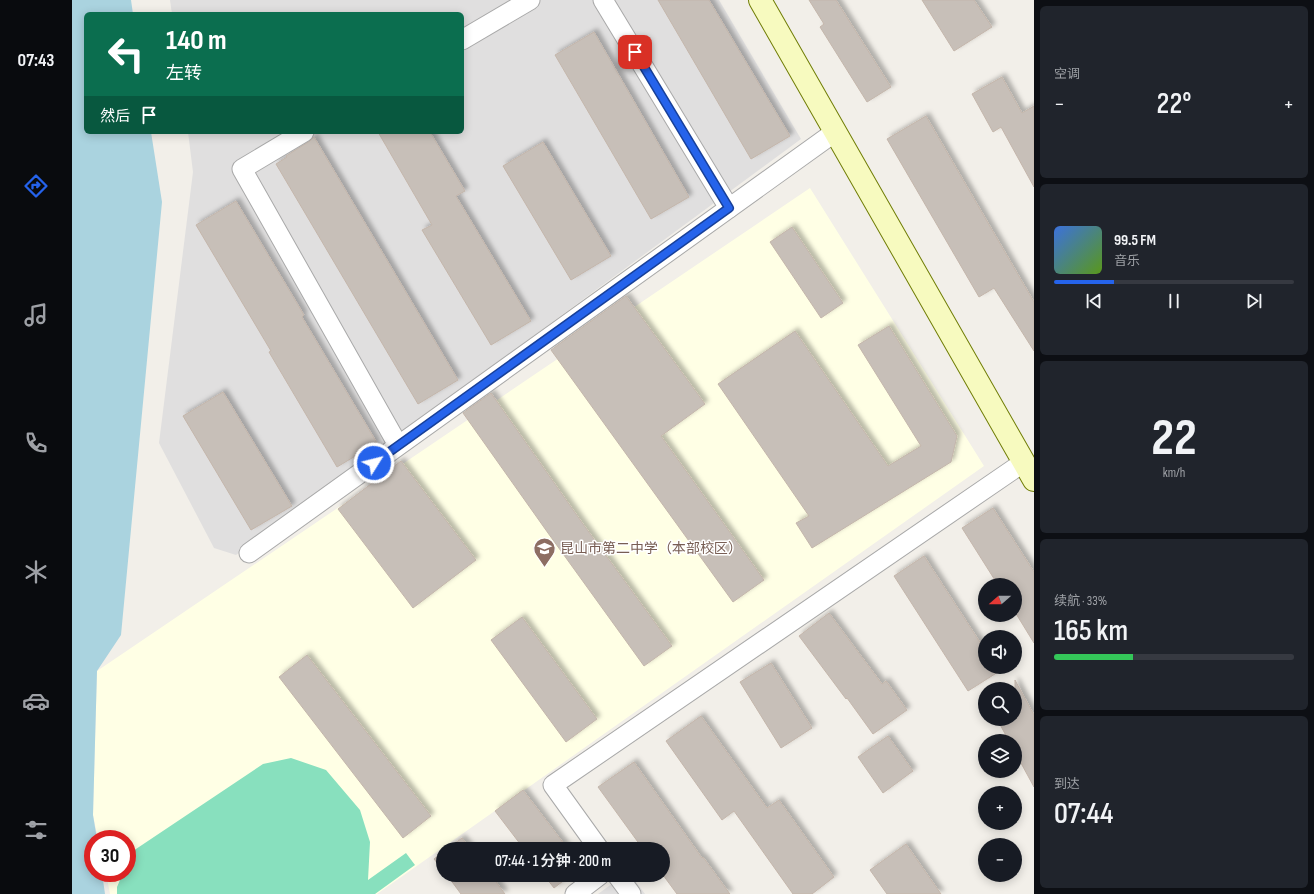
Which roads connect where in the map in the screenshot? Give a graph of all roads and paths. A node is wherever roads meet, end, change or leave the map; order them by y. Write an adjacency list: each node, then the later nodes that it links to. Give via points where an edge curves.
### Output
1 (530, 0): 4 (street)
2 (603, 0): 7 (street)
3 (760, 0): 5 (street)
4 (464, 39)
5 (835, 132): 7 (street); 9 (street)
6 (301, 134): 8 (street, via 242,169)
7 (729, 208): 8 (street)
8 (398, 445): 10 (street)
9 (1029, 471): 11 (street, via 553,785)
10 (249, 553)
11 (594, 842)
12 (591, 882): 14 (street)
13 (622, 882): 15 (street)
14 (575, 894)
15 (631, 894)

